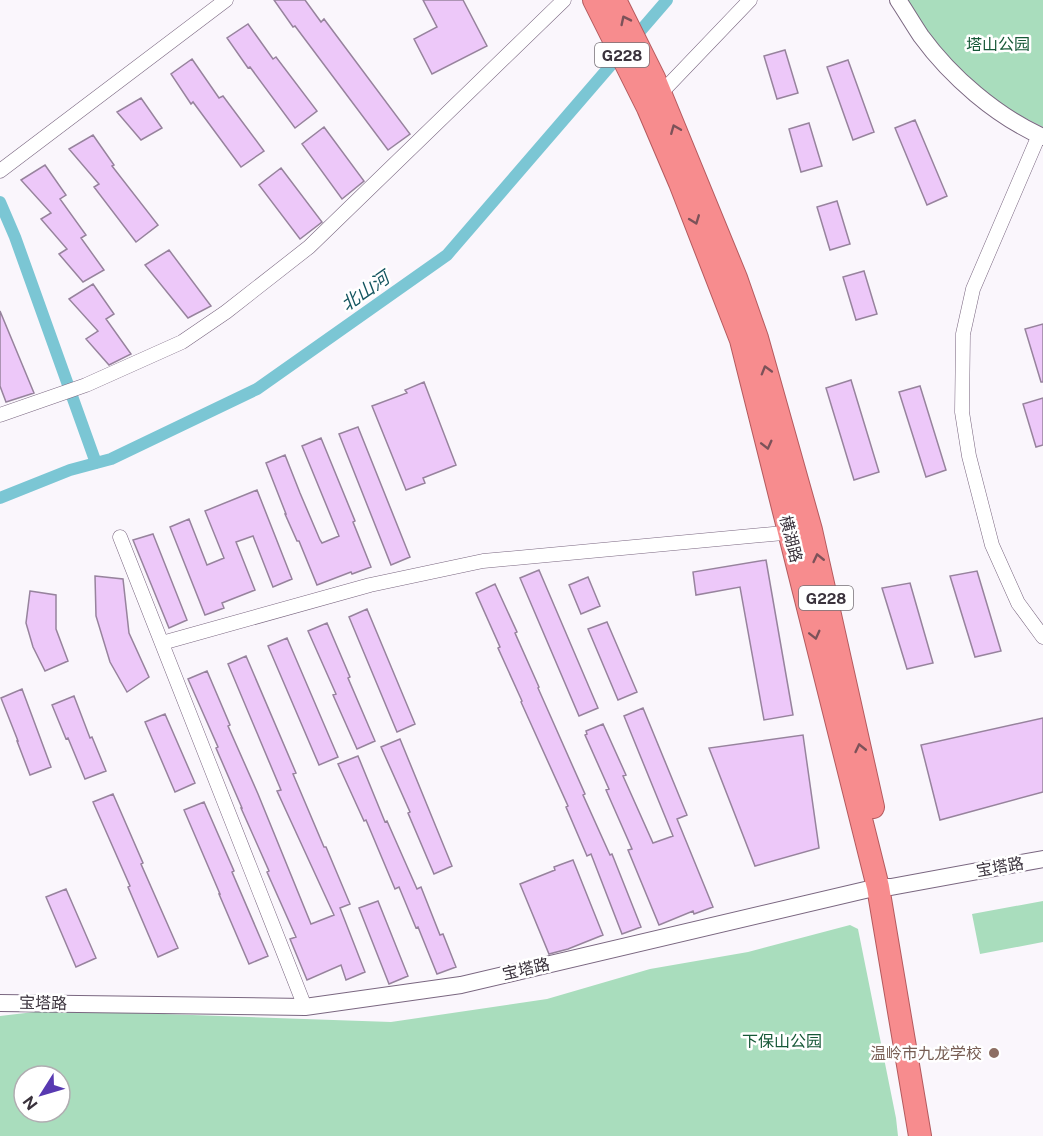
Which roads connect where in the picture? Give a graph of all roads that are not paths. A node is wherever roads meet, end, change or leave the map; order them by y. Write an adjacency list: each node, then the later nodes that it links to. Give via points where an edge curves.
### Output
1 (226, 0): 8 (street)
2 (564, 0): 9 (street, via 309,247 226,312 182,342 86,385)
3 (750, 0): 6 (street)
4 (898, 0): 7 (street, via 921,36 953,73 994,108)
5 (602, 1): 6 (highway, 横湖路 / G228); 6 (highway, 横湖路 / G228, one-way to 5)
6 (654, 93): 10 (highway, 横湖路 / G228, via 736,278 757,338)
7 (1041, 136): 12 (street, via 973,289 963,334 962,412 992,545 1018,603)
8 (1, 171)
9 (0, 415)
10 (800, 531): 13 (street, via 483,561 370,585); 15 (highway, 横湖路 / G228)
11 (120, 537): 13 (street)
12 (1043, 637)
13 (162, 643): 17 (street)
14 (1043, 859): 15 (street, 宝塔路)
15 (885, 887): 17 (street, 宝塔路, via 461,985); 18 (highway, 横湖路 / G228); 19 (highway, 横湖路 / G228)
16 (0, 1003): 17 (street, 宝塔路)
17 (305, 1007)
18 (920, 1136)
19 (933, 1136)

